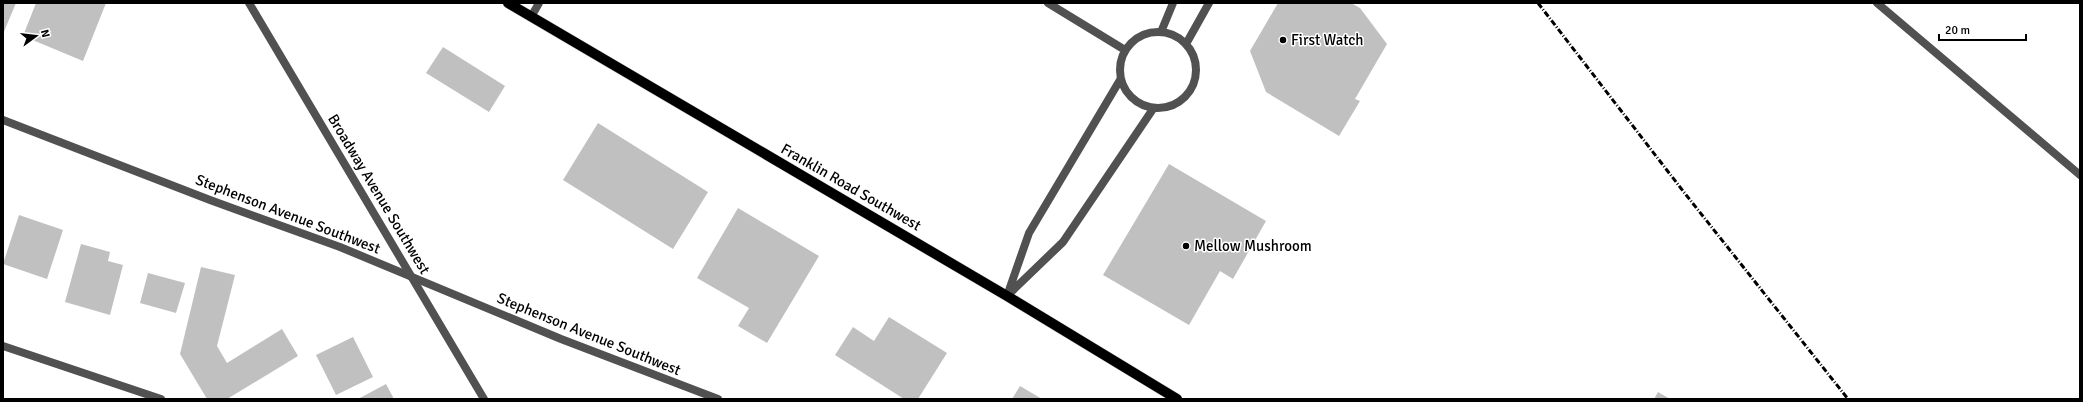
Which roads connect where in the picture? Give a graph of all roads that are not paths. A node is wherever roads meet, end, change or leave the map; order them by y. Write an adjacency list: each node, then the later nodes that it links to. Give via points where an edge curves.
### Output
1 (248, 3): 16 (street, Broadway Avenue Southwest)
2 (508, 3): 8 (main road, Franklin Road Southwest)
3 (539, 3): 8 (street)
4 (1048, 3): 11 (street)
5 (1172, 3): 9 (street)
6 (1210, 3): 10 (street)
7 (1876, 3): 15 (street)
8 (531, 16): 17 (main road, Franklin Road Southwest)
9 (1161, 32): 10 (street, via 1174,35); 11 (street, via 1147,33 1134,39)
10 (1186, 44): 13 (street, via 1194,57 1196,73 1192,88 1183,100 1169,108)
11 (1124, 50): 12 (street)
12 (1120, 80): 13 (street, via 1127,94 1139,104); 17 (street, via 1029,233)
13 (1153, 109): 17 (street, via 1063,242)
14 (3, 120): 16 (street, Stephenson Avenue Southwest, via 340,247)
15 (2080, 175)
16 (412, 277): 20 (street, Broadway Avenue Southwest); 21 (street, Stephenson Avenue Southwest, via 561,339)
17 (1007, 296): 22 (main road, Franklin Road Southwest)
18 (3, 346): 19 (street)
19 (162, 399)
20 (484, 399)
21 (718, 399)
22 (1177, 399)

